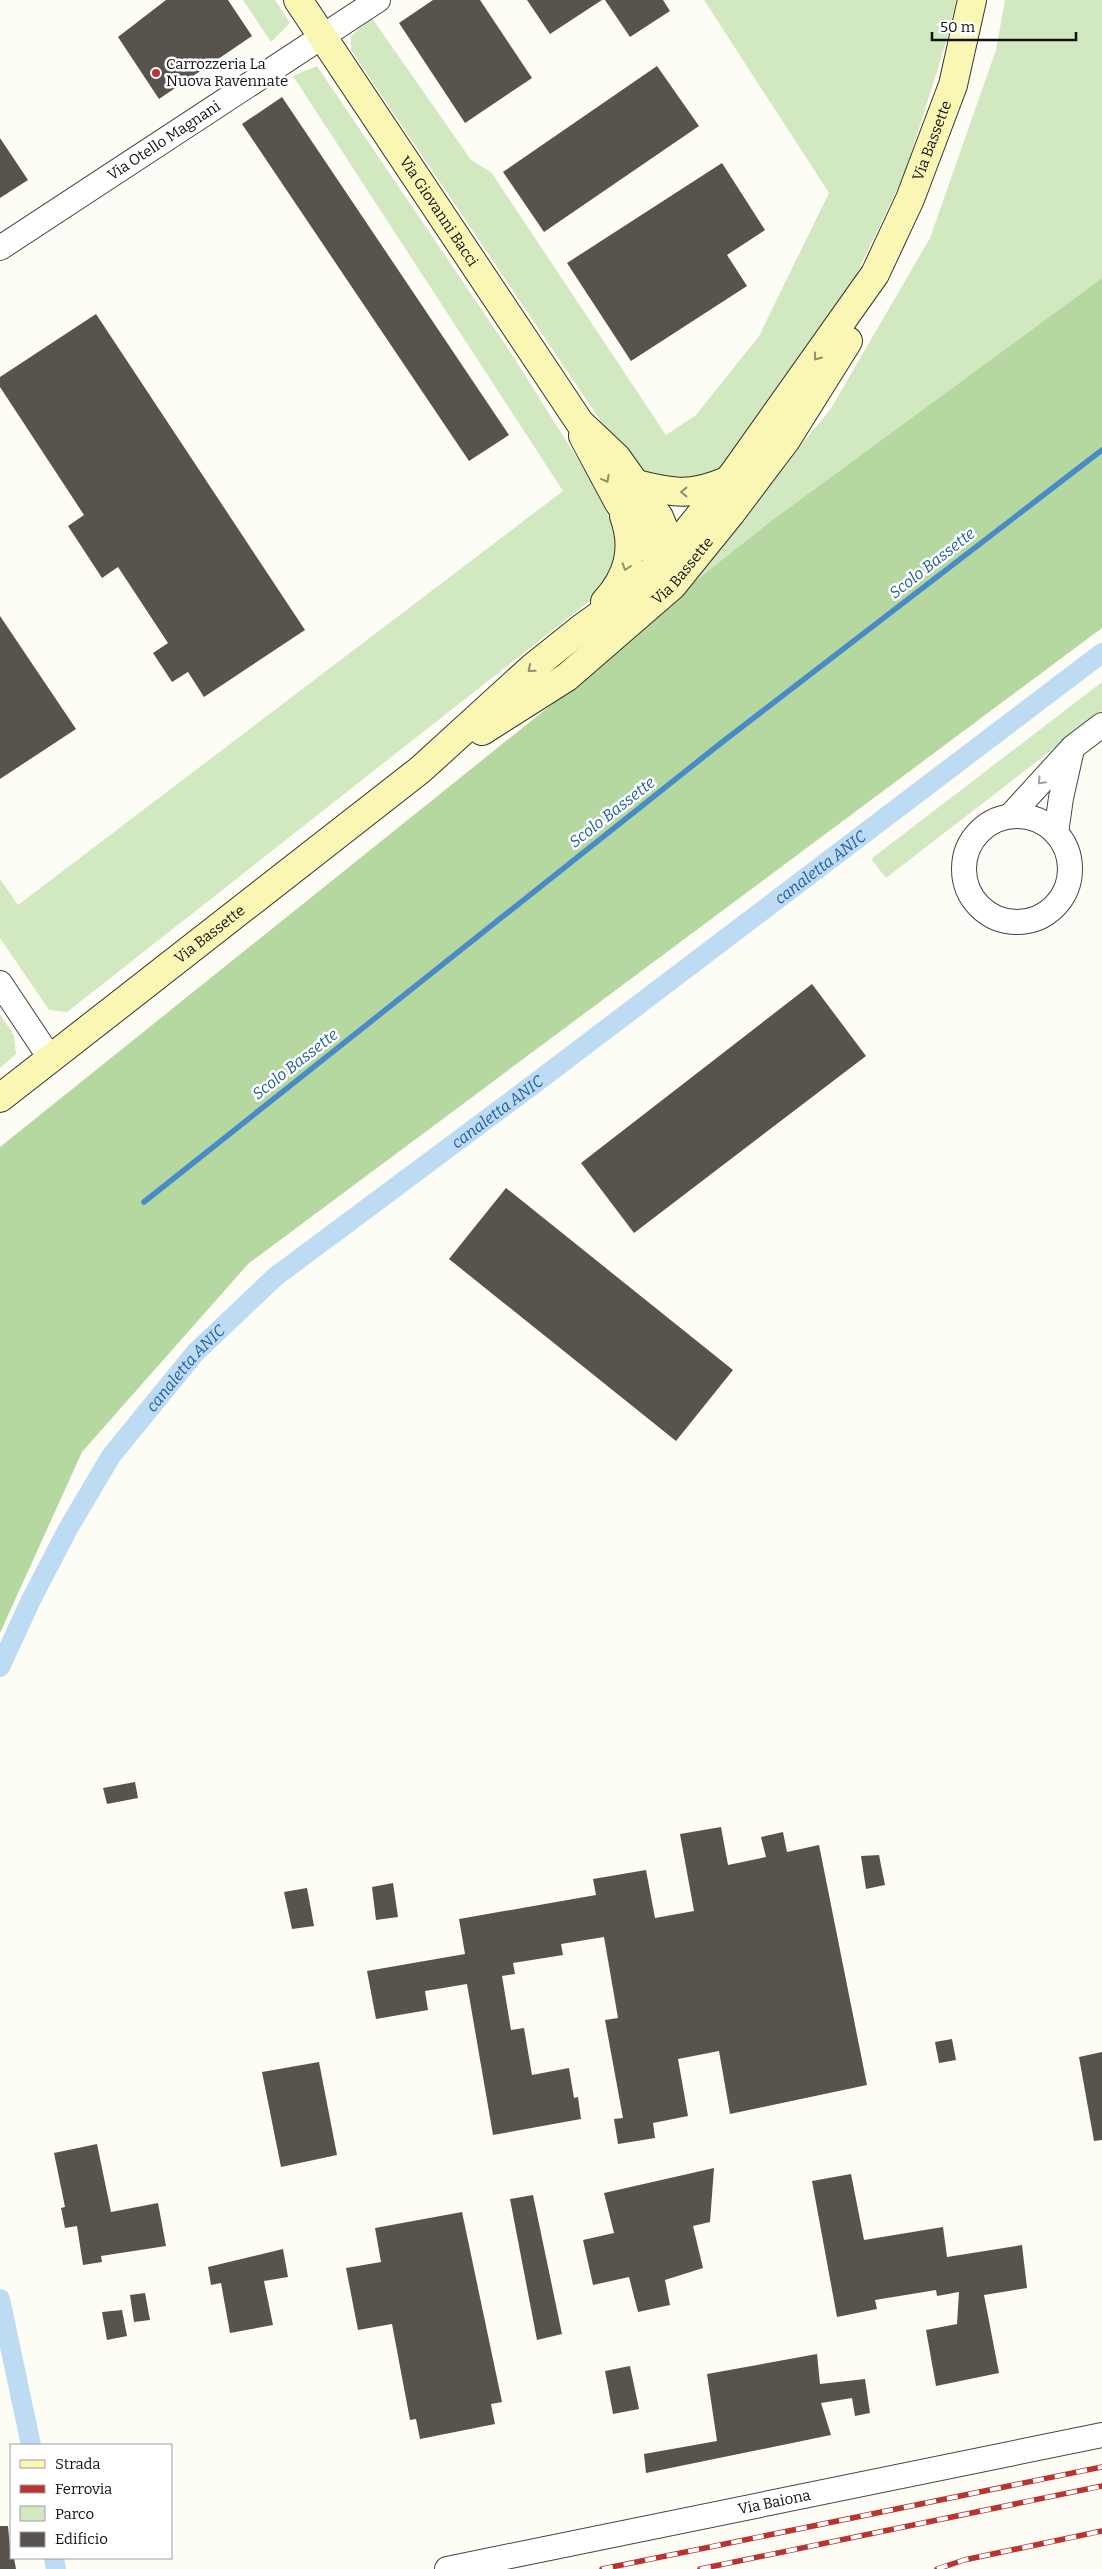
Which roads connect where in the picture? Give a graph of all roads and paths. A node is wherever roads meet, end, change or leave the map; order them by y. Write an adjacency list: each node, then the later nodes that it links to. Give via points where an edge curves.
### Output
1 (298, 0): 4 (main road, Via Giovanni Bacci)
2 (378, 0): 4 (street, Via Otello Magnani)
3 (972, 0): 6 (main road, Via Bassette, via 953,85 910,199)
4 (322, 37): 5 (street, Via Otello Magnani); 9 (main road, Via Giovanni Bacci, via 580,423 584,439)
5 (0, 248)
6 (875, 274): 7 (main road, Via Bassette, via 868,308); 8 (main road, Via Bassette, one-way to 8)
7 (818, 392): 10 (main road, Via Bassette, via 795,406 686,554 676,559); 12 (main road, Via Bassette, via 737,506 672,586 567,677)
8 (729, 480): 9 (main road, one-way to 9, via 705,490 682,493); 10 (main road, Via Bassette)
9 (628, 493): 10 (main road, Via Giovanni Bacci); 11 (main road, Via Giovanni Bacci, one-way to 11, via 627,524 631,546 628,566 617,590)
10 (665, 556): 11 (main road, Via Bassette, via 635,590); 12 (main road, Via Bassette, via 669,565 663,577)
11 (582, 628): 15 (main road, Via Bassette, one-way to 15, via 532,668)
12 (510, 713): 15 (main road, Via Bassette)
13 (1102, 725): 14 (street)
14 (1073, 747): 16 (street, one-way to 16); 17 (street)
15 (420, 770): 19 (main road, Via Bassette)
16 (1010, 816): 17 (street, via 1027,817); 17 (street, via 980,830 964,860 964,878 970,895 982,910 998,919 1016,923 1035,920 1062,898 1069,882 1070,864 1066,848)
17 (1056, 833)
18 (0, 983): 19 (street)
19 (50, 1058): 20 (main road, Via Bassette)
20 (0, 1098)
21 (1102, 2435): 22 (street, Via Baiona)
22 (447, 2569)

